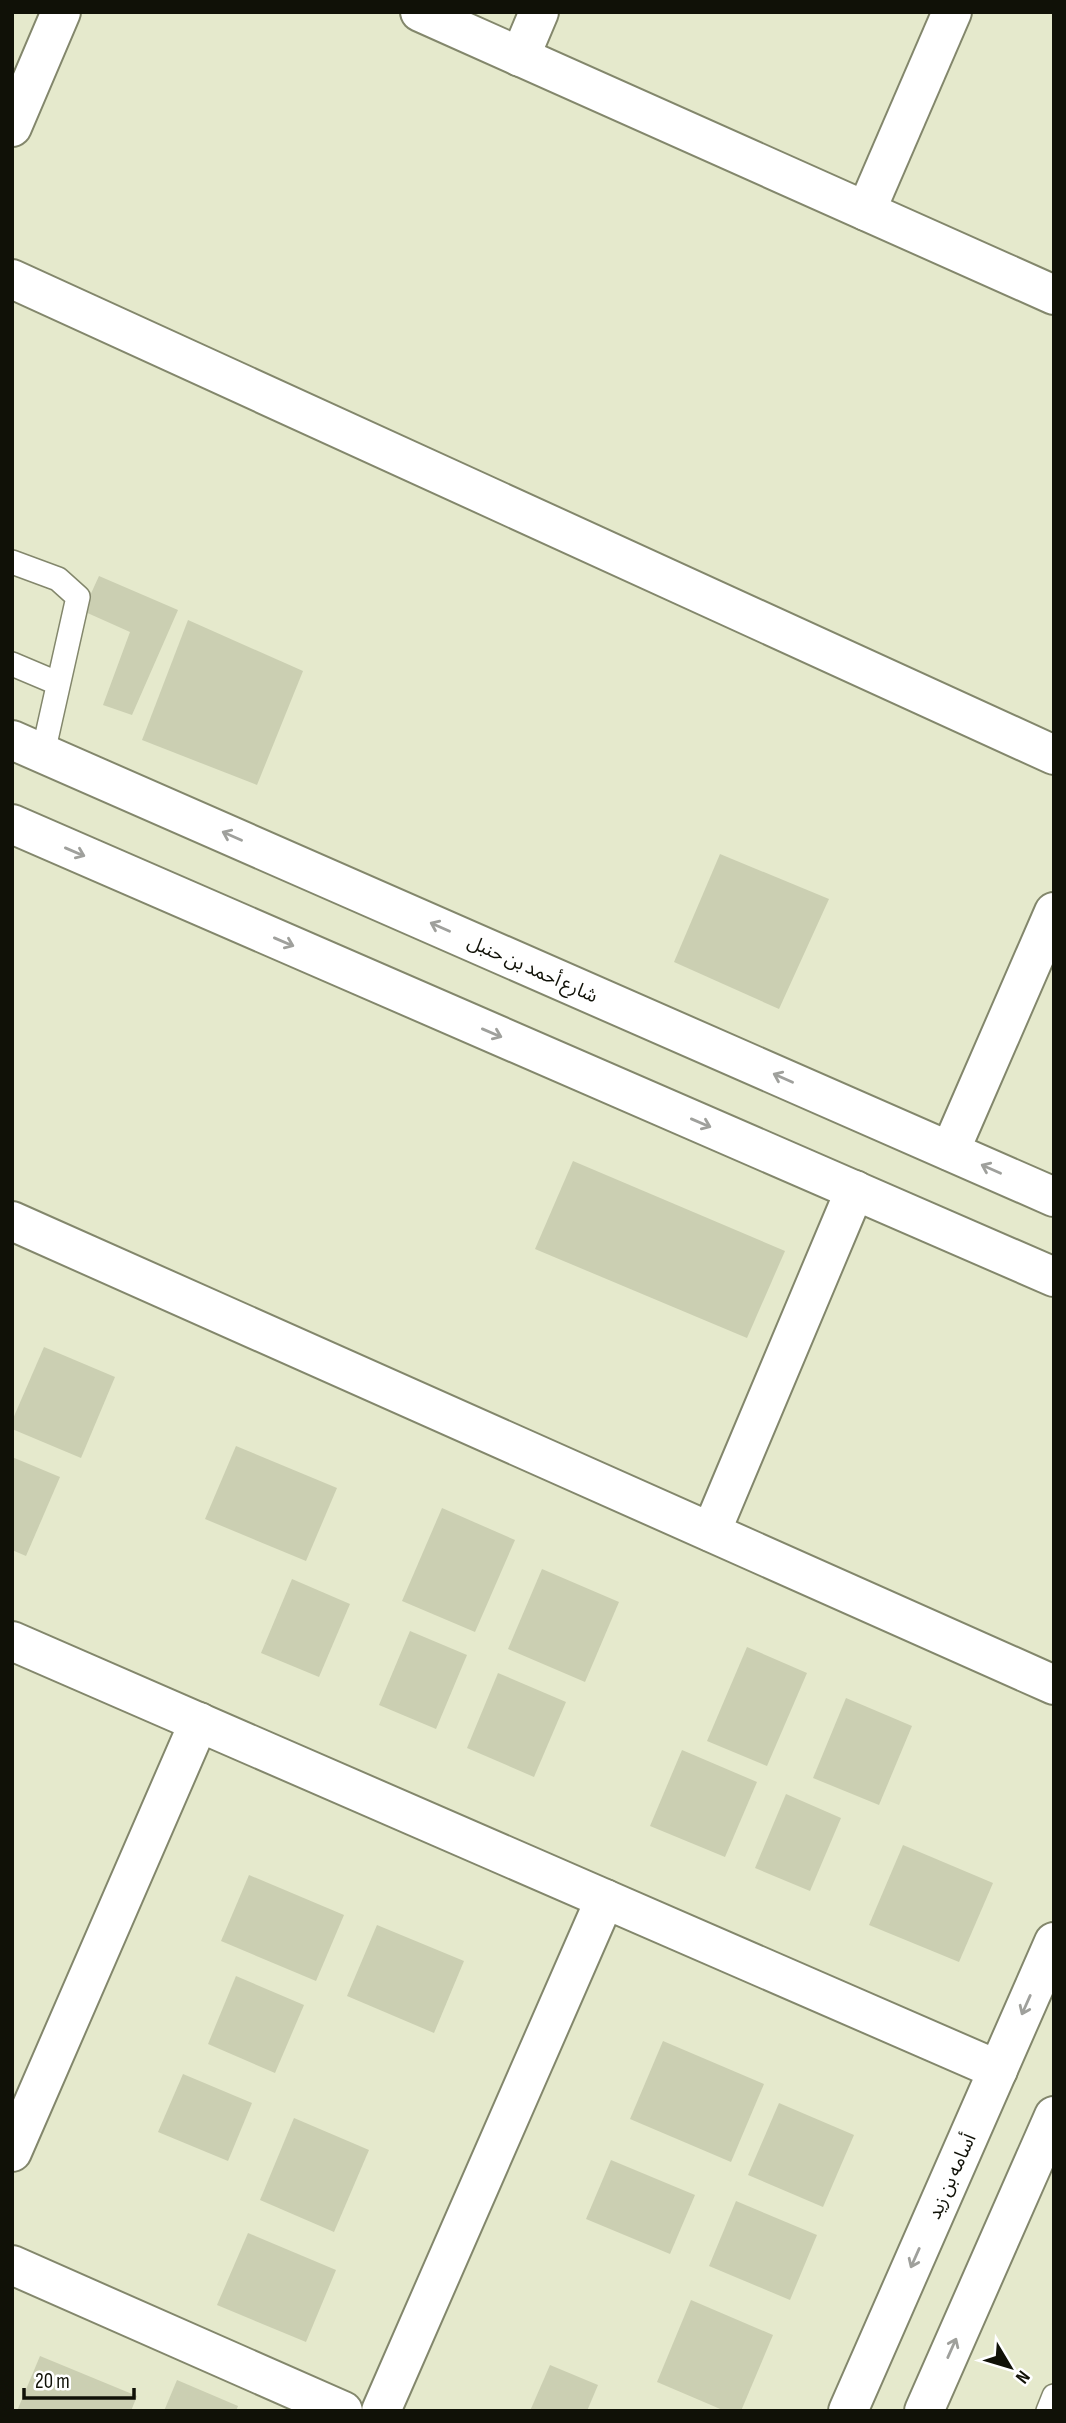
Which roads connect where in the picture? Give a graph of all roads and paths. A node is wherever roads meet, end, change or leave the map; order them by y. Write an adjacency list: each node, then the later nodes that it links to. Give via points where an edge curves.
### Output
1 (61, 12): 6 (street)
2 (420, 12): 5 (street)
3 (539, 12): 5 (street)
4 (953, 12): 7 (street)
5 (520, 57): 7 (street)
6 (12, 127)
7 (866, 211): 9 (street)
8 (12, 279): 14 (street)
9 (1054, 295)
10 (12, 562): 12 (lane, via 58,579 78,597)
11 (12, 664): 12 (lane)
12 (57, 683): 13 (lane)
13 (27, 746): 17 (street, شارع أحمد بن حنبل, one-way to 13)
14 (1054, 755)
15 (12, 824): 18 (street, one-way to 18)
16 (1054, 912): 17 (street)
17 (950, 1151): 19 (street, شارع أحمد بن حنبل, one-way to 17)
18 (855, 1190): 21 (street); 22 (street)
19 (1054, 1197)
20 (12, 1221): 22 (street)
21 (1054, 1277)
22 (711, 1532): 24 (street)
23 (12, 1641): 25 (street)
24 (1054, 1685)
25 (199, 1722): 26 (street); 30 (street)
26 (605, 1899): 28 (street); 34 (street)
27 (1054, 1942): 28 (street, أسامه بن زيد, one-way to 28)
28 (998, 2070): 35 (street, أسامه بن زيد, one-way to 35)
29 (1054, 2116): 36 (street, one-way to 29)
30 (12, 2152)
31 (12, 2265): 33 (street)
32 (1054, 2396): 37 (lane)
33 (343, 2411)
34 (381, 2411)
35 (848, 2411)
36 (924, 2411)
37 (1048, 2411)

